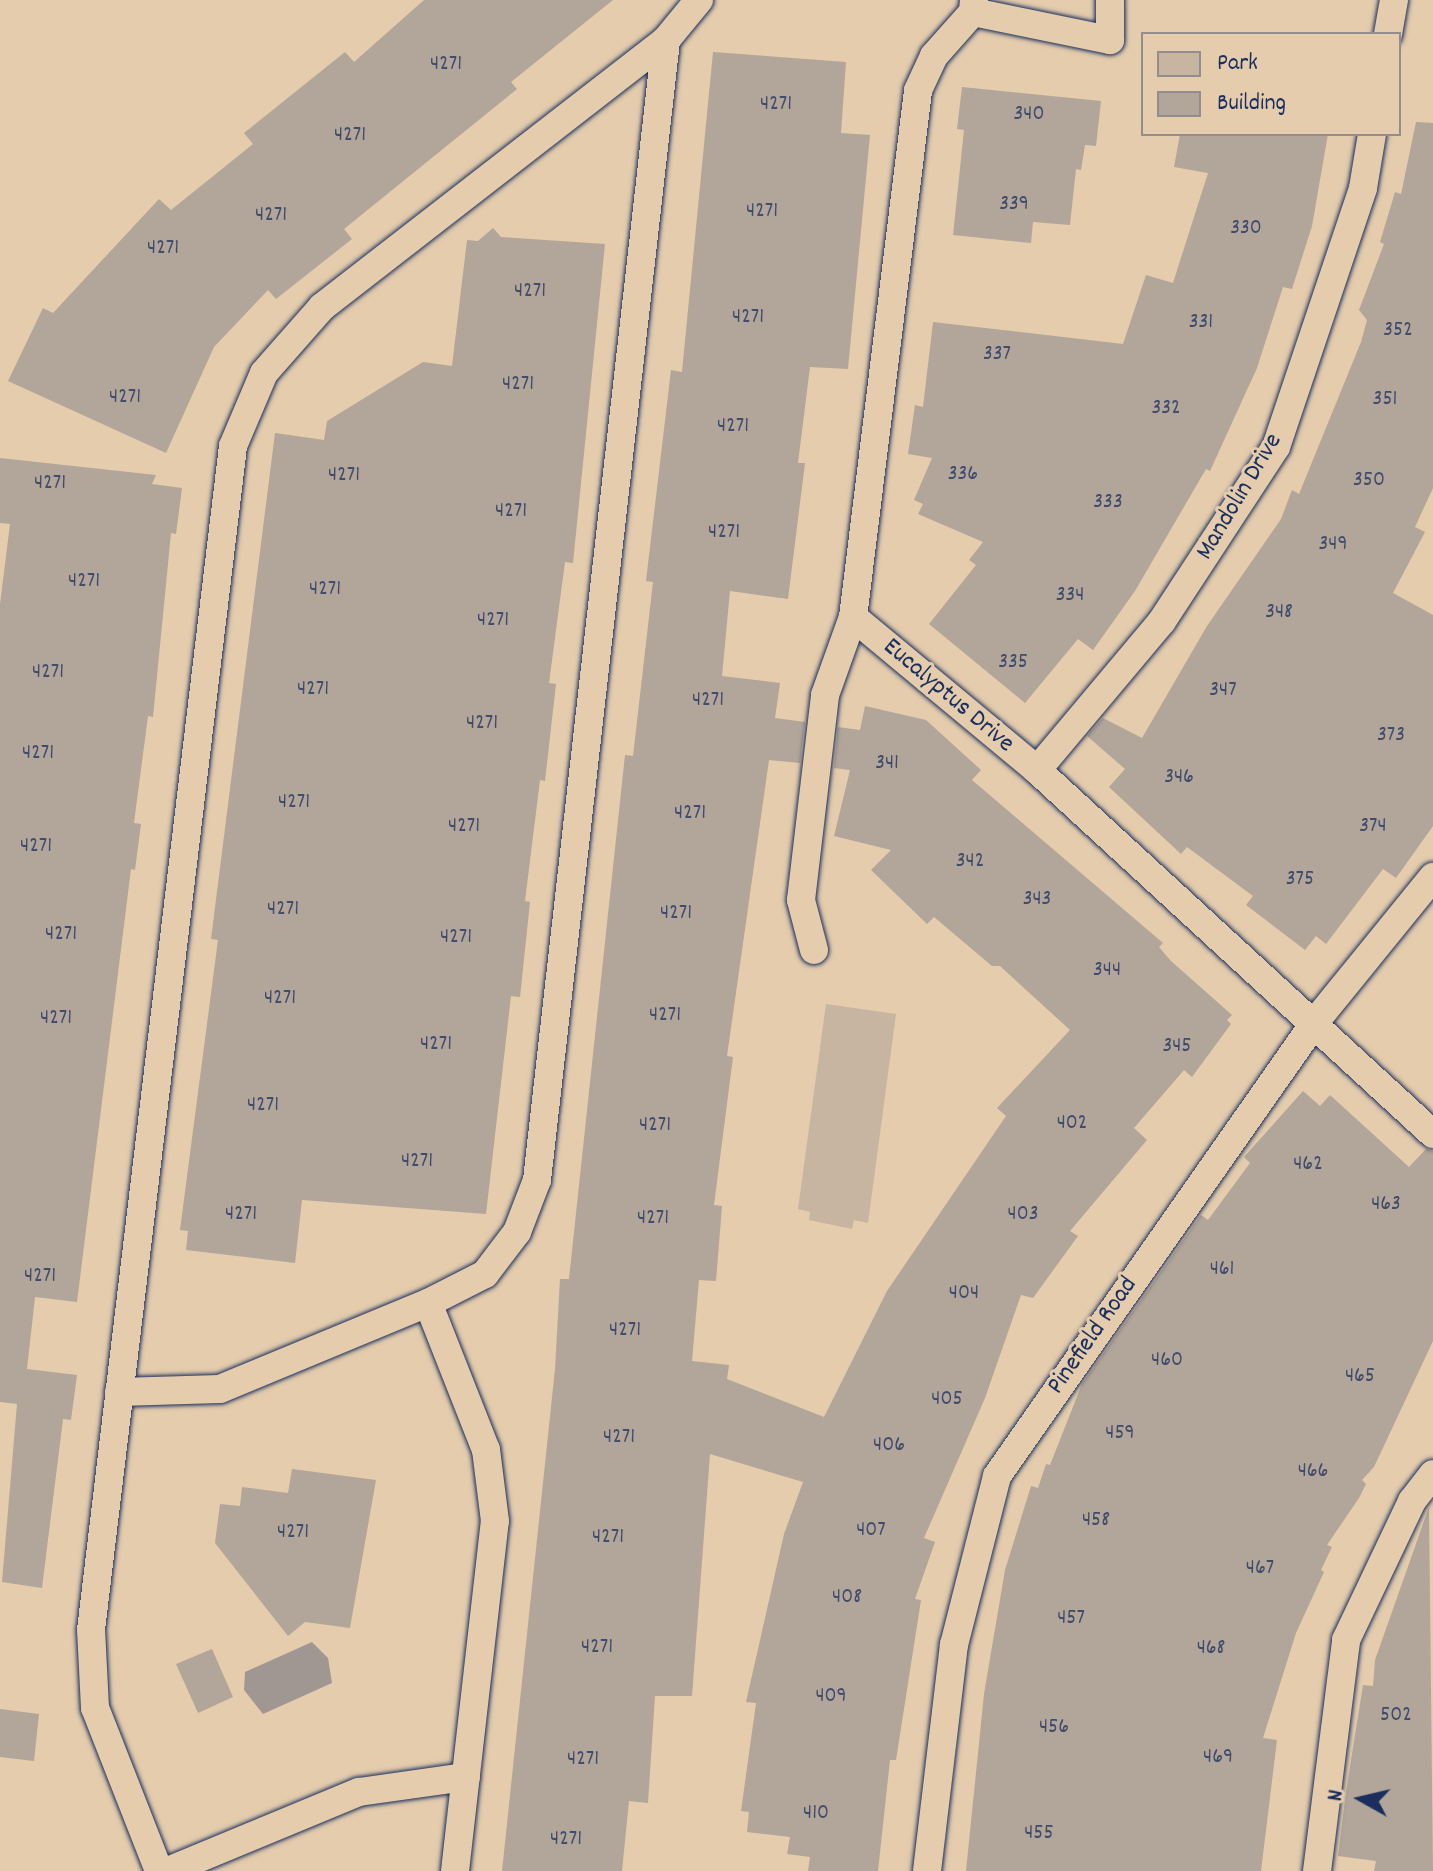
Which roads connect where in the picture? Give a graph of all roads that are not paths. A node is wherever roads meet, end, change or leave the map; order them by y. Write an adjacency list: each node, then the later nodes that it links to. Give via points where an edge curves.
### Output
1 (699, 0): 6 (lane)
2 (1110, 0): 4 (lane, via 1110,40)
3 (1394, 0): 5 (lane)
4 (973, 6): 8 (lane, via 934,56 918,91)
5 (1388, 32)
6 (666, 40): 14 (lane, via 537,1180 517,1232 485,1274); 15 (lane, via 322,307 264,373 233,446)
7 (1372, 136): 9 (lane, Mandolin Drive, via 1363,188 1276,447 1162,621)
8 (853, 617): 9 (lane, Eucalyptus Drive); 11 (lane, via 825,695 802,884)
9 (1037, 770): 12 (lane, Eucalyptus Drive)
10 (1433, 877): 12 (lane, Pinefield Road)
11 (814, 950)
12 (1315, 1022): 13 (lane, Eucalyptus Drive); 21 (lane, Pinefield Road, via 997,1476 954,1645)
13 (1433, 1134)
14 (428, 1303): 15 (lane, via 220,1389); 17 (lane, via 486,1450 495,1521)
15 (119, 1392): 18 (lane, via 91,1630 95,1708)
16 (1433, 1474): 22 (lane, via 1412,1501 1346,1640)
17 (466, 1777): 19 (lane, via 359,1792); 20 (lane)
18 (159, 1871)
19 (168, 1871)
20 (455, 1871)
21 (927, 1871)
22 (1317, 1871)

